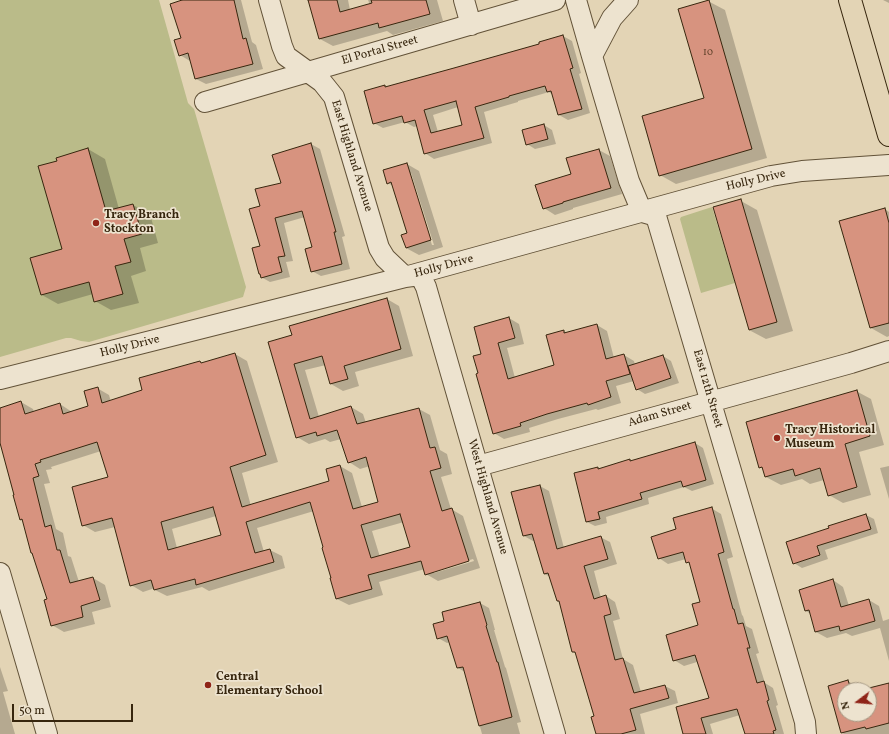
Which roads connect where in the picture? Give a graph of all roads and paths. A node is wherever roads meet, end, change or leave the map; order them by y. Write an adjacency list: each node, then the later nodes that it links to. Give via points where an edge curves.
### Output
1 (268, 0): 9 (street, East Highland Avenue, via 286,56)
2 (464, 0): 7 (street)
3 (555, 0): 7 (street, El Portal Street)
4 (576, 0): 8 (street)
5 (628, 0): 8 (street, via 612,18)
6 (850, 0): 11 (main road)
7 (471, 25): 9 (street, El Portal Street)
8 (592, 56): 13 (street, via 629,181)
9 (308, 72): 10 (street, El Portal Street); 14 (street, East Highland Avenue, via 322,82 334,96 379,248 384,258)
10 (205, 102)
11 (889, 135)
12 (889, 165): 13 (street, Holly Drive, via 802,171 771,176)
13 (642, 212): 14 (street, Holly Drive); 17 (street, East 12th Street, via 656,216)
14 (405, 277): 16 (street, Holly Drive); 18 (street, West Highland Avenue, via 420,275 426,287)
15 (889, 351): 17 (street, Adam Street)
16 (0, 380)
17 (711, 401): 18 (street, Adam Street); 22 (street, East 12th Street, via 805,722)
18 (478, 466): 21 (street, West Highland Avenue)
19 (0, 573): 20 (street)
20 (47, 734)
21 (555, 734)
22 (806, 734)

